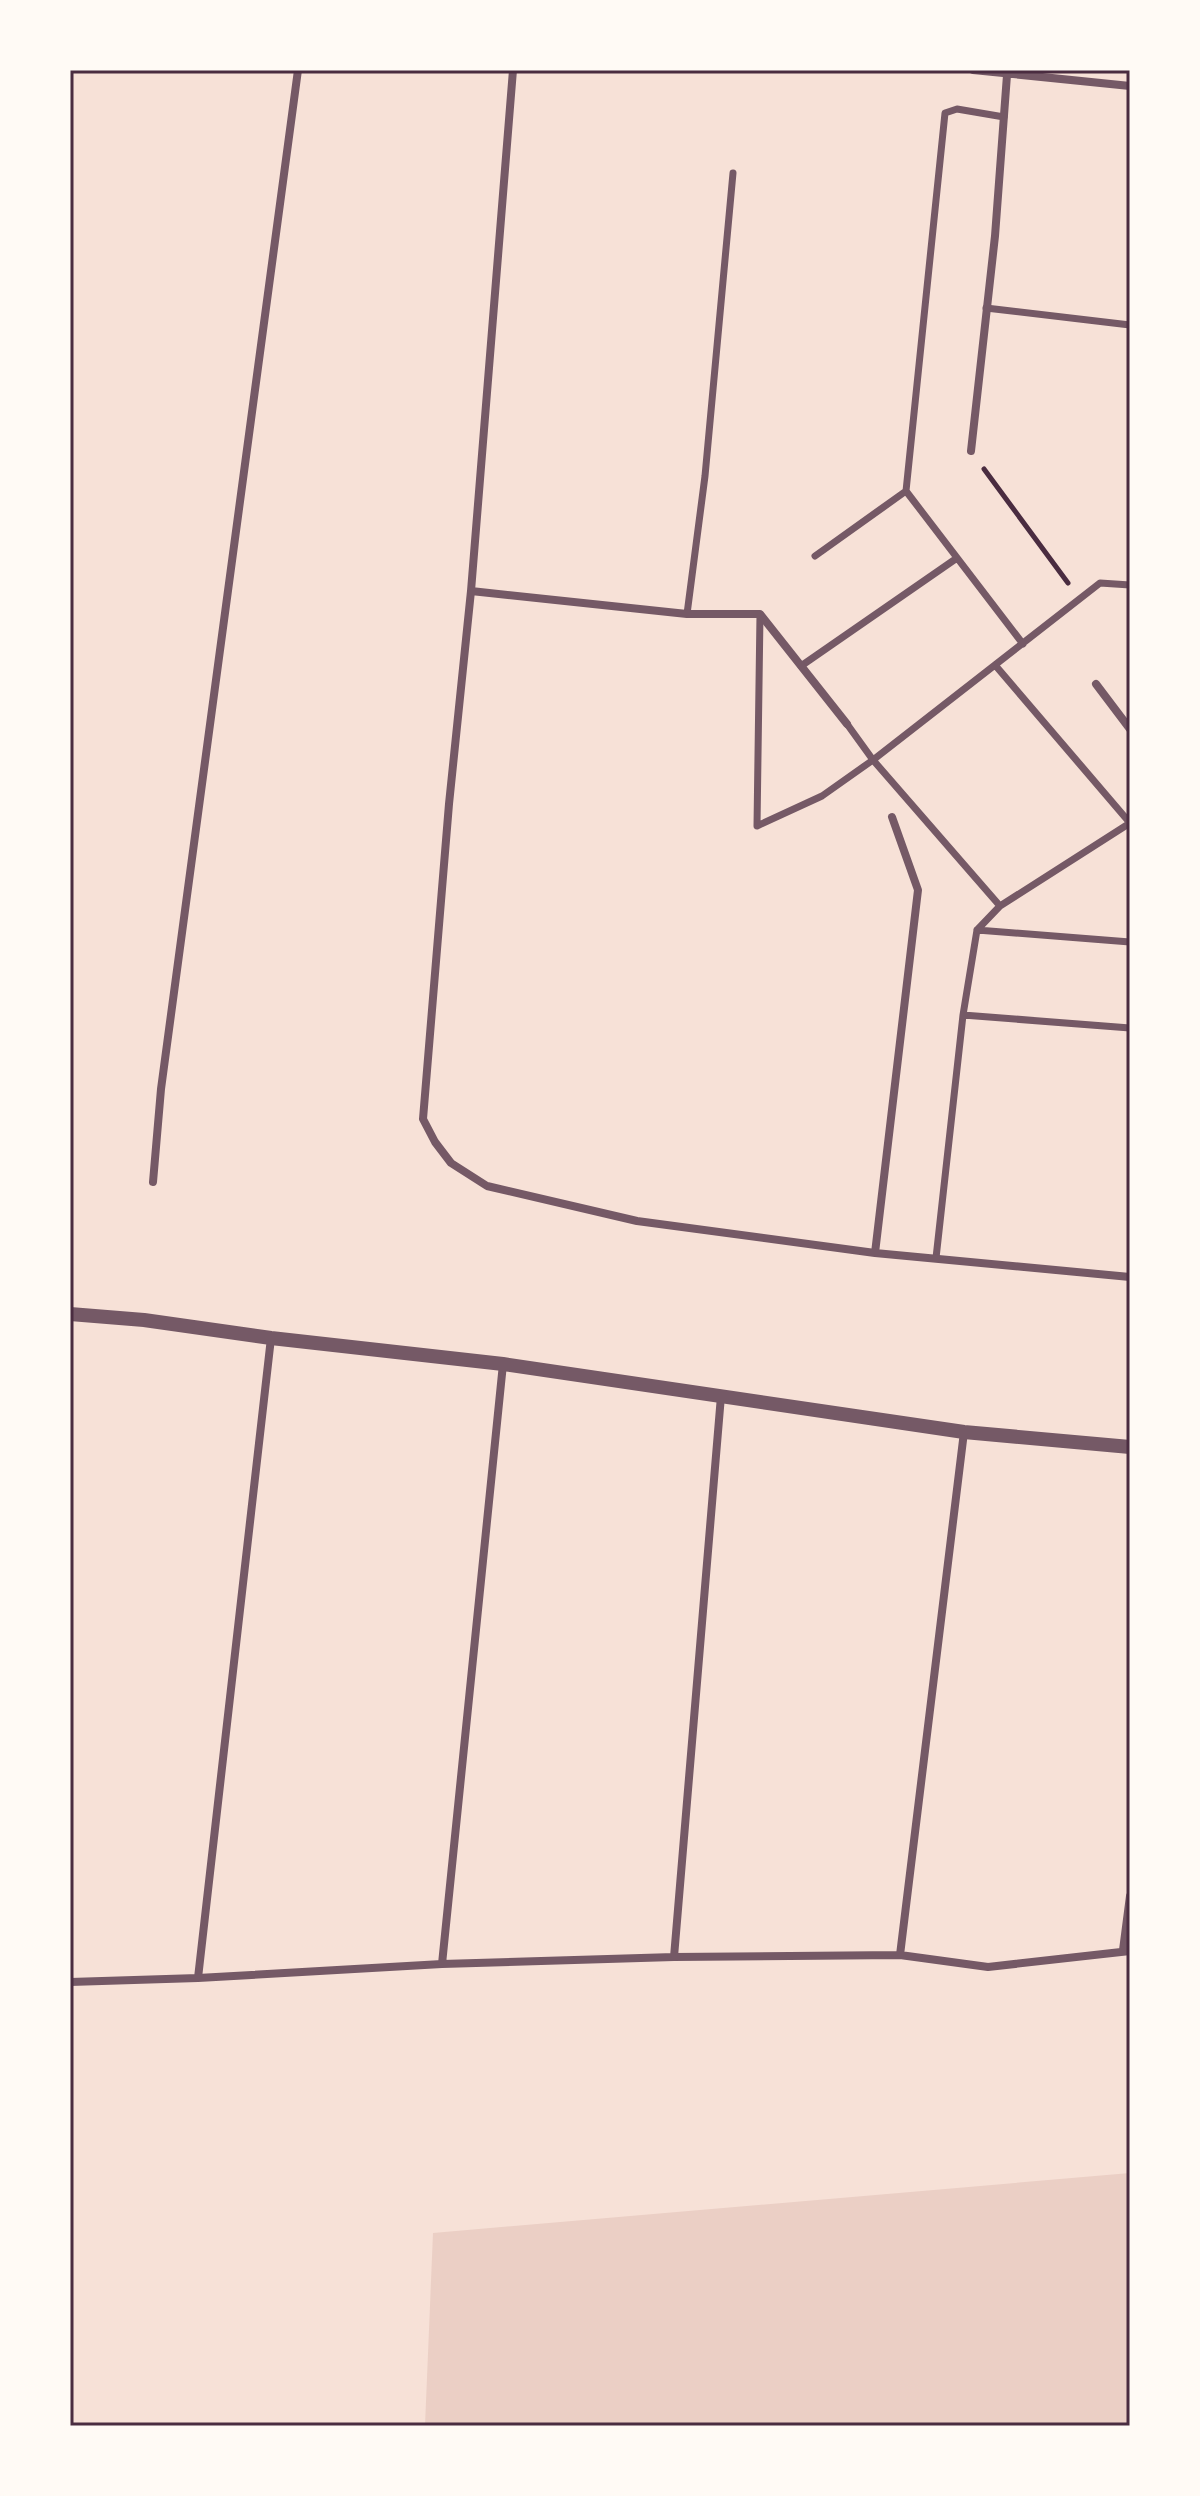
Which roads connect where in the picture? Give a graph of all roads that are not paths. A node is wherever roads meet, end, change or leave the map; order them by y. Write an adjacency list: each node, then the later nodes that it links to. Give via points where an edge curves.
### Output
1 (298, 70): 32 (street, via 161,1089)
2 (513, 70): 15 (street)
3 (973, 70): 4 (street)
4 (1007, 75): 5 (street); 6 (street)
5 (1130, 86)
6 (1004, 117): 8 (street); 11 (street, via 957,109 945,113)
7 (733, 173): 16 (street)
8 (986, 308): 9 (street); 10 (street)
9 (1130, 325)
10 (971, 451)
11 (906, 491): 12 (street); 13 (street)
12 (815, 556)
13 (957, 558): 18 (street); 20 (street)
14 (1130, 585): 18 (street, via 1100,583)
15 (471, 591): 16 (street); 33 (street, via 423,1119 435,1142 451,1163 487,1186 637,1221)
16 (687, 614): 17 (street)
17 (760, 614): 20 (street); 24 (street, via 757,826 822,796)
18 (1023, 644): 19 (street)
19 (995, 665): 24 (street); 26 (street)
20 (801, 666): 22 (street)
21 (1096, 684): 23 (street)
22 (847, 724): 24 (street)
23 (1130, 729)
24 (873, 760): 27 (street)
25 (892, 817): 33 (street, via 918,890)
26 (1130, 823): 27 (street)
27 (1000, 906): 28 (street)
28 (977, 930): 29 (street); 30 (street)
29 (1130, 942)
30 (963, 1015): 31 (street); 34 (street)
31 (1130, 1028)
32 (153, 1182)
33 (875, 1253): 34 (street)
34 (936, 1258): 35 (street)
35 (1130, 1277)
36 (70, 1314): 37 (street)
37 (271, 1338): 38 (street); 47 (street)
38 (503, 1364): 39 (street); 46 (street)
39 (721, 1396): 40 (street); 45 (street)
40 (964, 1432): 41 (street); 44 (street)
41 (1130, 1447)
42 (1130, 1896): 43 (street)
43 (1126, 1951): 44 (street, via 988,1967)
44 (900, 1955): 45 (street)
45 (674, 1957): 46 (street)
46 (442, 1964): 47 (street)
47 (198, 1978): 48 (street)
48 (70, 1982)

